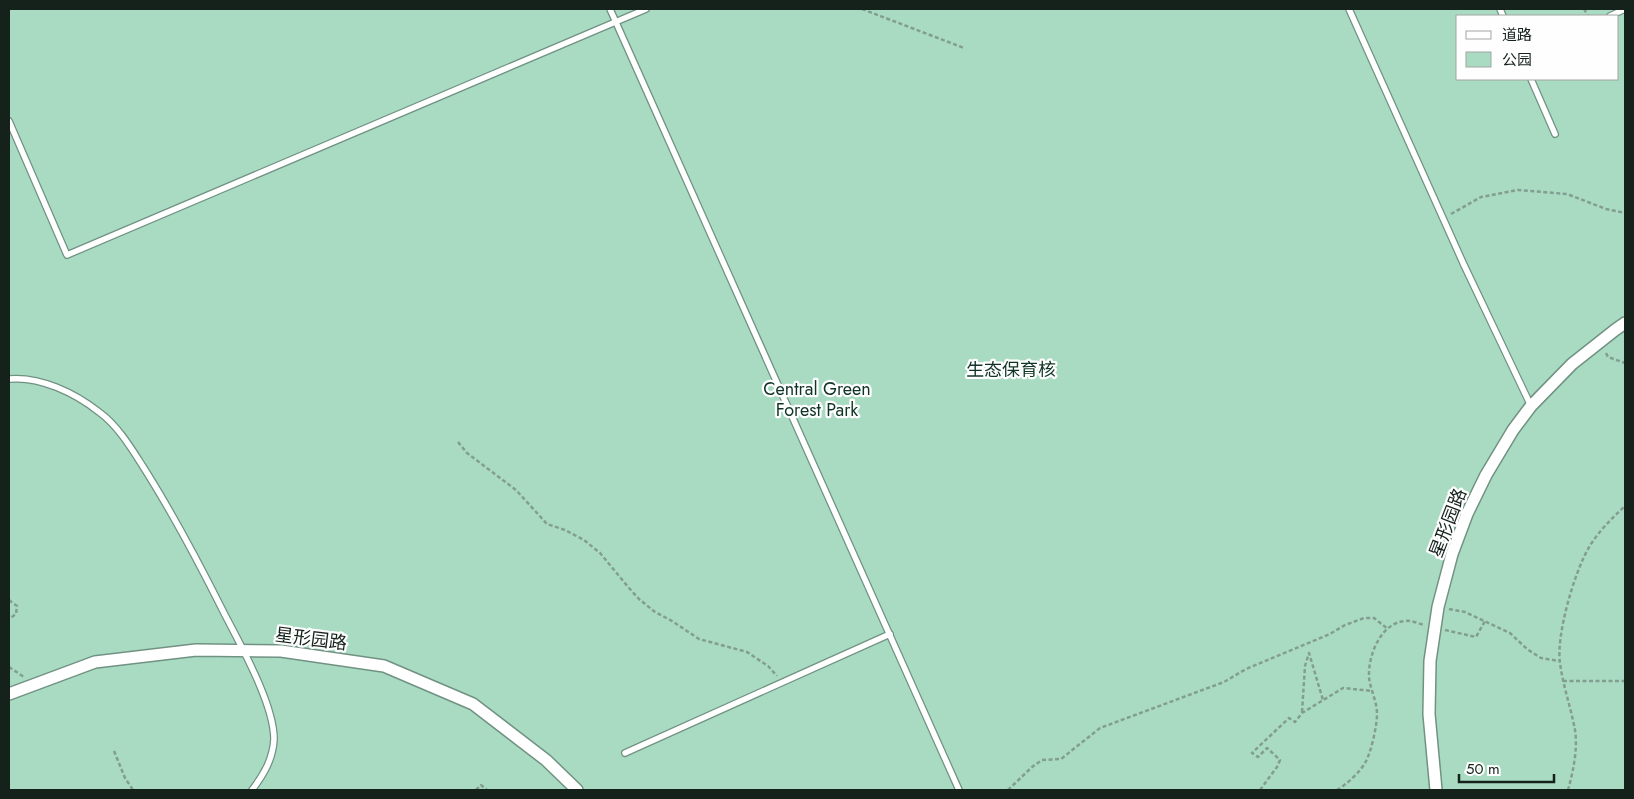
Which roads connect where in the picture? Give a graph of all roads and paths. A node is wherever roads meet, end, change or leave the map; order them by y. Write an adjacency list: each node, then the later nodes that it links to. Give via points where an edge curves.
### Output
1 (610, 9): 7 (lane)
2 (646, 9): 7 (lane)
3 (862, 9): 8 (path)
4 (1349, 9): 13 (lane)
5 (1625, 9): 6 (lane)
6 (1612, 15)
7 (616, 22): 10 (lane, via 67,255); 27 (lane)
8 (964, 48)
9 (1531, 80): 11 (lane)
10 (9, 122)
11 (1555, 134)
12 (1625, 213): 13 (path, via 1567,194 1518,190 1481,197)
13 (1444, 219): 18 (lane)
14 (1625, 323): 15 (street, 星形园路)
15 (1600, 342): 16 (path, via 1608,357); 18 (street, 星形园路, via 1572,364)
16 (1625, 363)
17 (9, 380): 28 (lane, via 18,378 43,383 73,394 100,412 124,438 153,482)
18 (1531, 406): 22 (street, 星形园路, via 1486,475 1467,514)
19 (458, 442): 32 (path, via 467,453 516,490 547,524 578,536 600,552 634,594 655,612 699,639 747,652 768,666)
20 (1625, 506): 29 (path, via 1609,521 1588,550 1570,594 1561,633)
21 (9, 600): 23 (path, via 17,606 16,614)
22 (1438, 607): 24 (path, via 1465,612); 25 (street, 星形园路)
23 (9, 619)
24 (1485, 621): 25 (path, via 1476,638); 29 (path, via 1510,634 1541,658)
25 (1435, 628): 26 (path, via 1407,620); 48 (street, 星形园路, via 1430,661 1429,714)
26 (1388, 629): 33 (path, via 1378,640 1369,662); 45 (path, via 1374,618 1364,618 1246,669 1224,682 1100,728 1061,759 1042,760)
27 (890, 634): 32 (lane); 44 (lane)
28 (244, 650): 34 (street, 星形园路, via 196,650 95,662); 40 (lane, via 268,711 274,738 269,763); 43 (street, 星形园路, via 281,651 384,666 473,704 546,760)
29 (1559, 661): 30 (path)
30 (1563, 681): 31 (path); 49 (path, via 1575,732 1574,770)
31 (1625, 681)
32 (783, 682): 38 (lane)
33 (1373, 692): 35 (path, via 1343,688); 47 (path, via 1377,715 1365,763)
34 (9, 694)
35 (1323, 700): 36 (path); 36 (path, via 1309,653)
36 (1302, 713): 46 (path, via 1295,722 1289,718 1252,753 1258,756 1267,748 1280,760)
37 (114, 752): 39 (path)
38 (625, 753)
39 (133, 790)
40 (252, 790)
41 (476, 790): 42 (path, via 481,785)
42 (487, 790)
43 (577, 790)
44 (959, 790)
45 (1008, 790)
46 (1260, 790)
47 (1337, 790)
48 (1436, 790)
49 (1568, 790)

